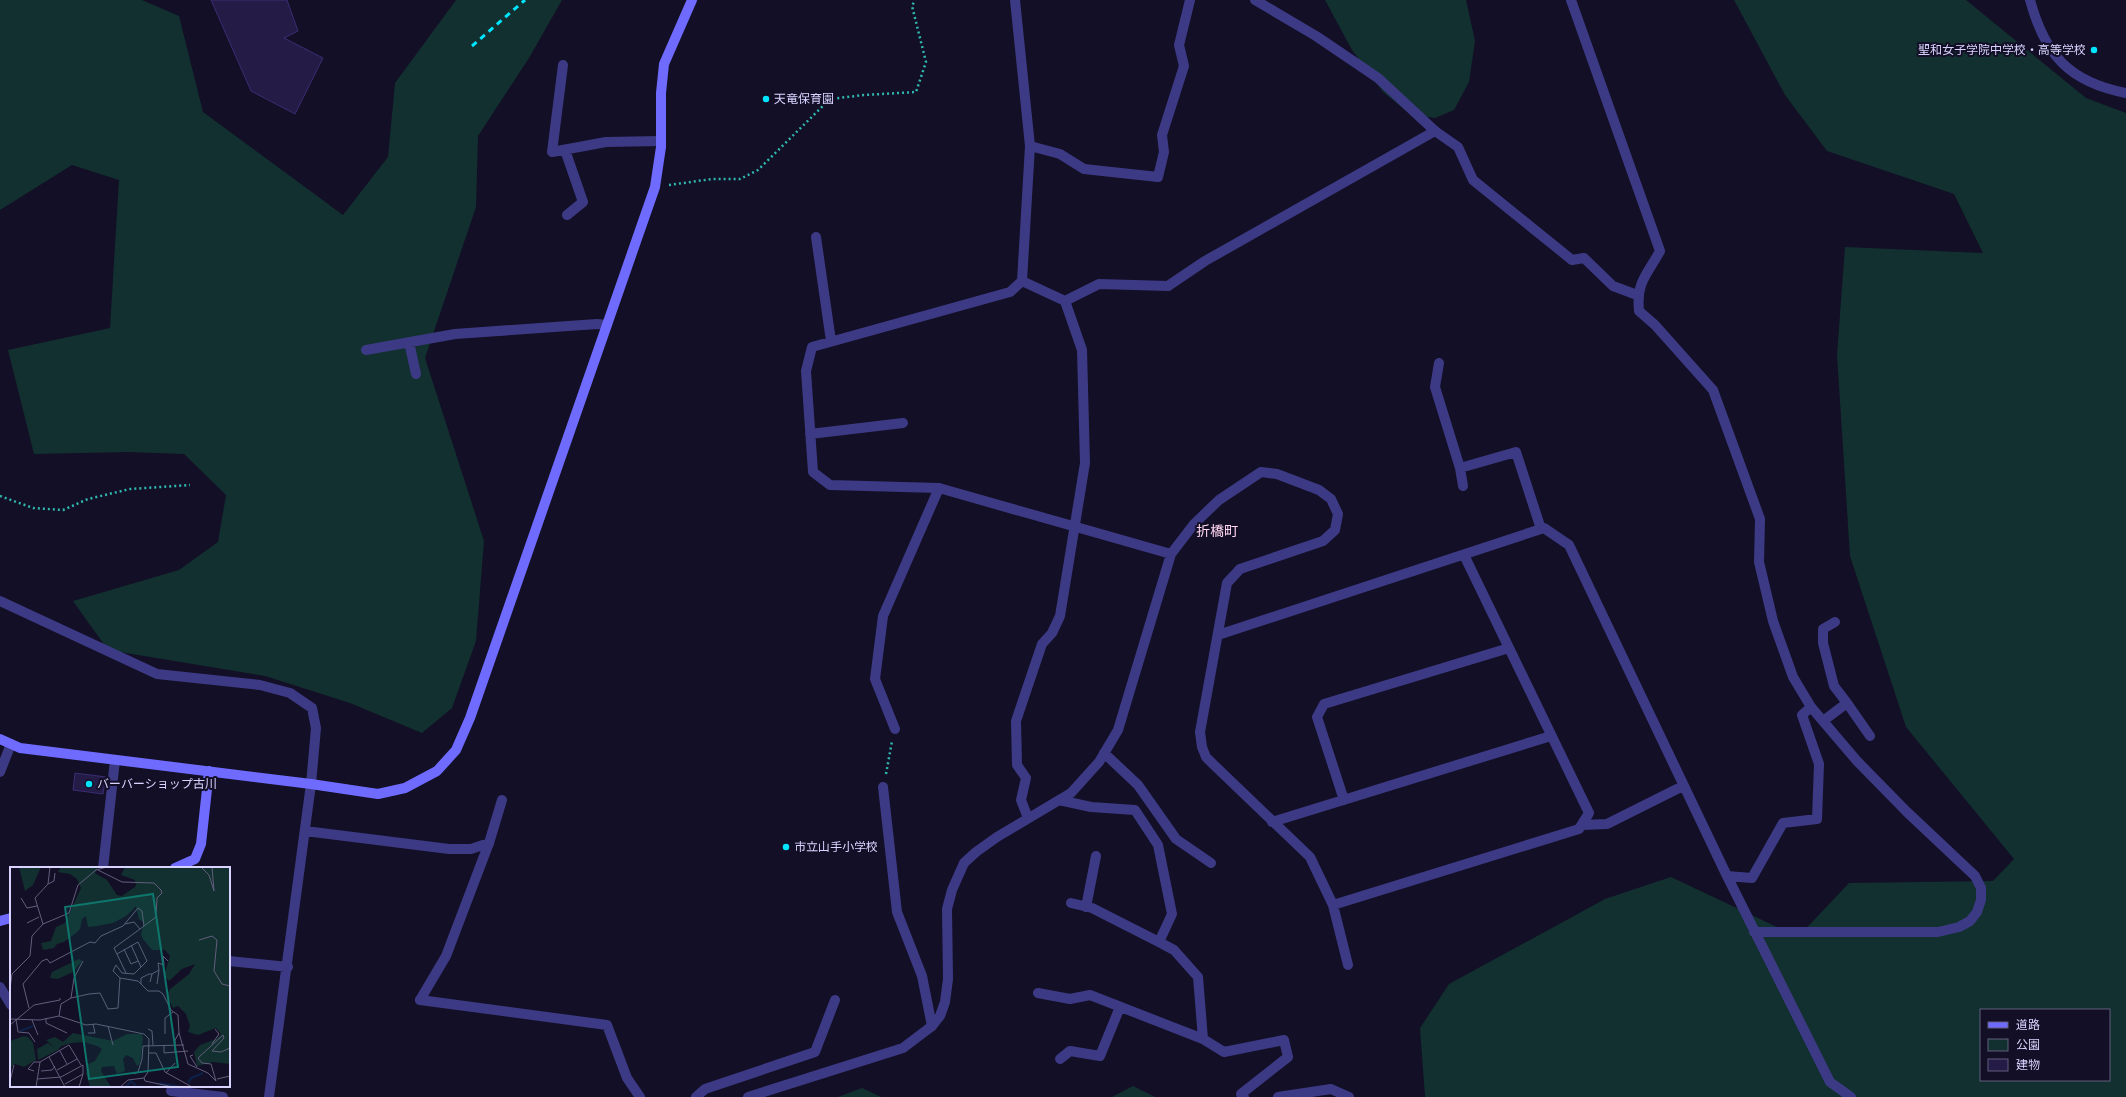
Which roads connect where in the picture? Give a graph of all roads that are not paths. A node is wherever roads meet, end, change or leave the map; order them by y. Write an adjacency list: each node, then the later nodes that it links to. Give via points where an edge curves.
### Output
1 (692, 0): 10 (street, via 664,64)
2 (1015, 0): 11 (street)
3 (1190, 0): 11 (street, via 1179,45 1184,66 1162,135 1164,152 1158,177 1084,169 1060,154)
4 (1255, 0): 9 (street, via 1316,36 1378,78)
5 (1571, 0): 16 (street, via 1660,251 1641,281)
6 (2030, 0): 8 (street, via 2046,44 2072,73 2104,89)
7 (563, 65): 12 (street, via 552,152)
8 (2126, 93)
9 (1435, 131): 16 (street, via 1458,147 1473,180 1479,185 1572,260 1584,258 1613,286); 17 (street, via 1205,261 1168,286 1099,284)
10 (661, 141): 12 (street, via 606,142); 18 (street, via 655,187)
11 (1030, 146): 15 (street)
12 (565, 150): 13 (street, via 583,202)
13 (568, 215)
14 (816, 237): 19 (street)
15 (1022, 281): 17 (street); 19 (street, via 1010,292)
16 (1637, 295): 38 (street, via 1639,311 1655,325 1713,390 1760,519 1758,562 1772,621 1793,677)
17 (1065, 301): 29 (street, via 1082,350 1085,463)
18 (606, 325): 20 (street, via 455,334); 49 (street, via 470,718 456,750 437,771 405,788 378,794)
19 (831, 341): 25 (street, via 812,347 806,371)
20 (409, 342): 21 (street); 23 (street)
21 (366, 350)
22 (1439, 363): 26 (street, via 1435,387)
23 (416, 374)
24 (904, 424): 25 (street)
25 (810, 434): 28 (street, via 813,472 830,484)
26 (1460, 468): 27 (street); 30 (street, via 1516,452)
27 (1463, 486)
28 (939, 488): 29 (street); 40 (street, via 883,616 875,679)
29 (1075, 527): 31 (street); 55 (street, via 1060,616 1052,634 1042,644 1016,721 1017,765 1026,778 1021,800)
30 (1541, 530): 32 (street); 50 (street, via 1544,528 1569,545)
31 (1172, 554): 35 (street, via 1194,524 1218,500 1261,472 1277,474 1319,490 1331,499 1338,514 1335,530 1323,541 1240,568 1227,583); 45 (street, via 1118,730)
32 (1464, 555): 35 (street); 36 (street)
33 (0, 601): 49 (street, via 157,674 260,685 290,693 312,708 316,728)
34 (1835, 622): 37 (street, via 1823,629 1823,643 1834,686)
35 (1218, 635): 56 (street, via 1200,732 1202,747 1206,757)
36 (1509, 648): 41 (street); 54 (street, via 1324,704 1317,717)
37 (1847, 703): 39 (street); 42 (street)
38 (1811, 707): 39 (street); 64 (street, via 1802,715 1819,764 1817,819 1783,823 1752,878)
39 (1823, 721): 70 (street, via 1857,761 1907,812 1975,876 1981,888 1981,900 1977,912 1970,921 1959,927 1938,932)
40 (895, 729)
41 (1551, 736): 54 (street); 57 (street, via 1589,813)
42 (1870, 736)
43 (0, 739): 44 (street)
44 (11, 744): 46 (street, via 20,748); 48 (street)
45 (1104, 753): 53 (street, via 1071,793); 61 (street, via 1138,785 1176,839)
46 (115, 760): 47 (street); 62 (street)
47 (209, 771): 49 (street); 63 (street, via 201,844 195,859)
48 (0, 772)
49 (311, 784): 58 (street)
50 (1684, 786): 57 (street, via 1607,824); 64 (street)
51 (883, 787): 80 (street, via 897,912 922,976)
52 (502, 800): 59 (street)
53 (1059, 800): 55 (street); 71 (street, via 1092,807 1135,810 1142,819 1158,845 1172,914)
54 (1344, 800): 56 (street)
55 (1028, 818): 80 (street, via 976,852 964,864 952,890 947,909 948,979 945,1002 940,1016)
56 (1272, 822): 66 (street, via 1310,857)
57 (1582, 825): 66 (street, via 1579,829)
58 (305, 831): 59 (street, via 449,848 471,849); 74 (street)
59 (488, 843): 86 (street, via 446,956 420,1000 607,1025 627,1078)
60 (1096, 856): 67 (street)
61 (1211, 863)
62 (103, 867)
63 (177, 867)
64 (1727, 876): 70 (street)
65 (1071, 903): 67 (street)
66 (1333, 905): 73 (street)
67 (1086, 907): 71 (street)
68 (10, 918): 69 (street)
69 (0, 921)
70 (1754, 932): 92 (street, via 1830,1082)
71 (1159, 942): 81 (street, via 1174,950 1198,977)
72 (230, 962): 74 (street)
73 (1348, 965)
74 (288, 967): 85 (street)
75 (0, 987): 78 (street)
76 (1038, 993): 79 (street, via 1070,999 1090,995)
77 (834, 1000): 87 (street, via 815,1052 705,1090)
78 (10, 1003)
79 (1120, 1007): 81 (street); 82 (street, via 1100,1056 1070,1051)
80 (932, 1026): 88 (street, via 903,1048)
81 (1203, 1039): 89 (street, via 1224,1052 1284,1040 1288,1057 1241,1094)
82 (1060, 1059)
83 (171, 1091): 84 (street)
84 (223, 1097)
85 (269, 1097)
86 (640, 1097)
87 (696, 1097)
88 (748, 1097)
89 (1244, 1097)
90 (1278, 1097): 91 (street, via 1331,1089)
91 (1349, 1097)
92 (1851, 1097)

